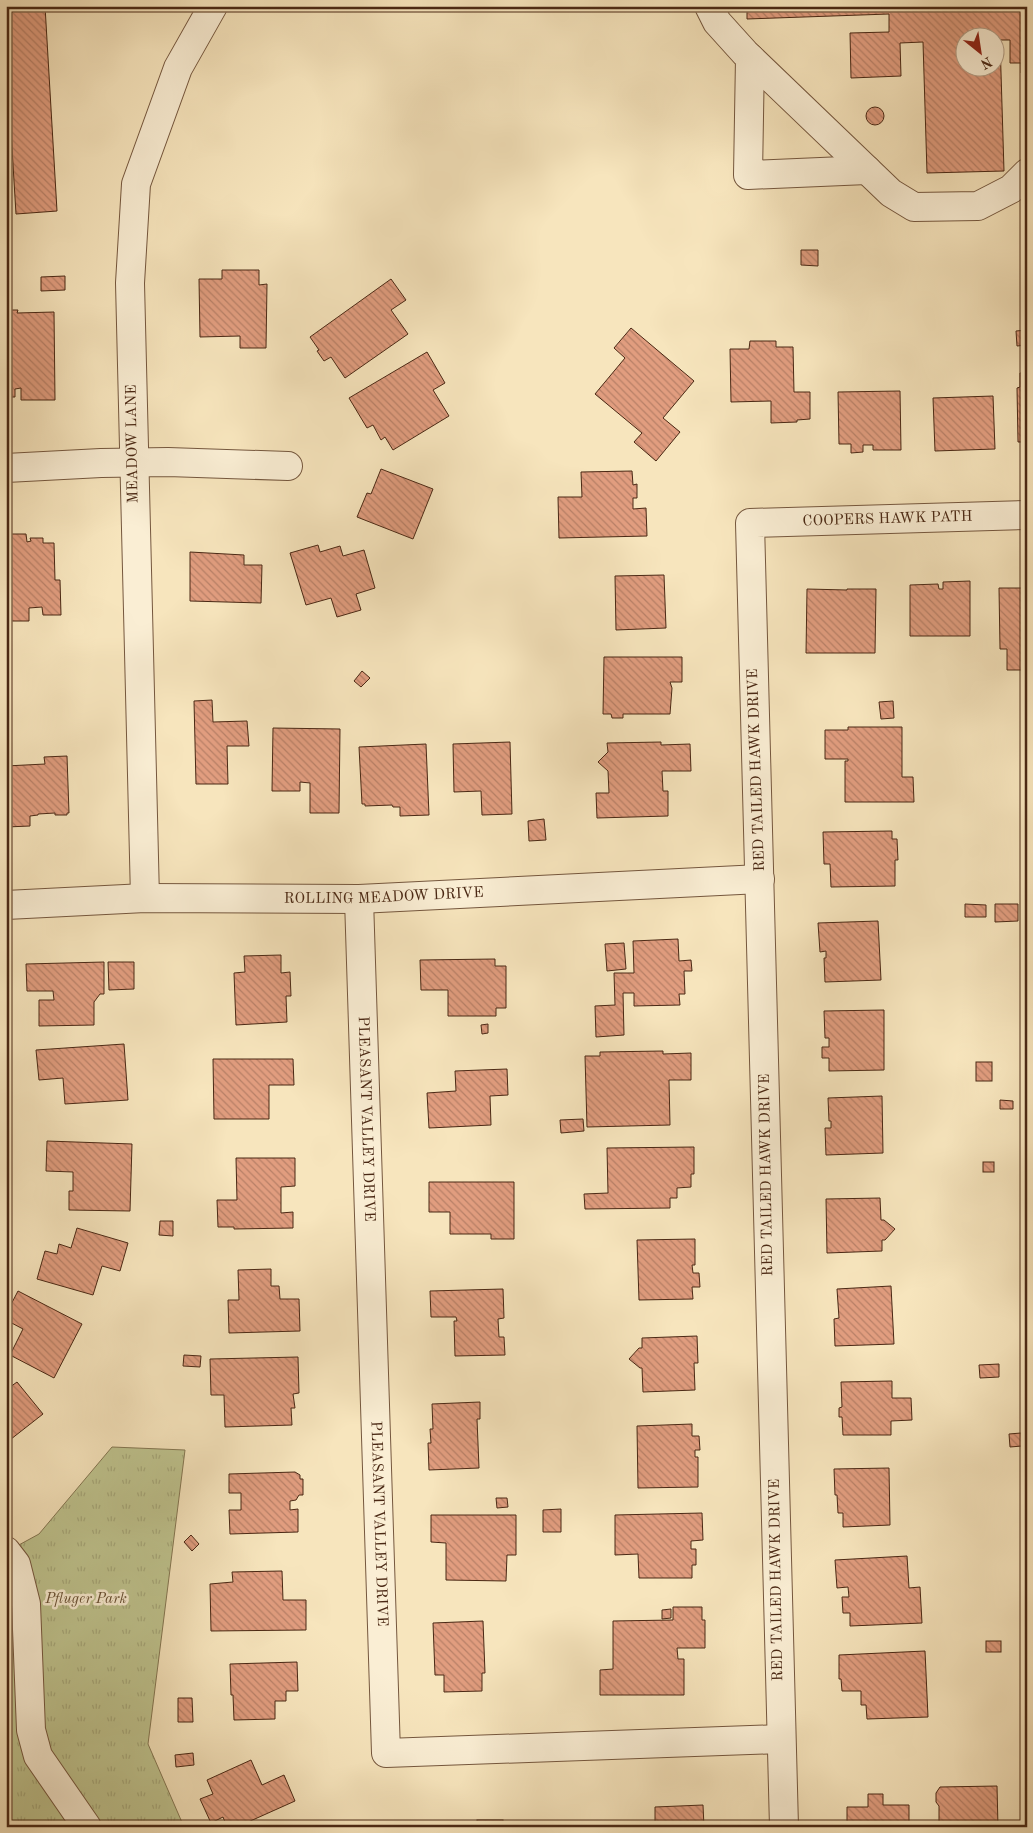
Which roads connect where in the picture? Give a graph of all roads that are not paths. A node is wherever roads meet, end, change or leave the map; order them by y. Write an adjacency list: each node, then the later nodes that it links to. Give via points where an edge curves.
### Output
1 (213, 6): 6 (street, MEADOW LANE, via 178,68 136,184 130,282)
2 (709, 6): 3 (street, via 717,22)
3 (750, 58): 4 (street); 4 (street, via 748,175)
4 (867, 170): 5 (street, via 891,193 914,207 978,206 1011,189)
5 (1027, 173)
6 (133, 462): 7 (street); 8 (street); 12 (street, MEADOW LANE)
7 (288, 466)
8 (6, 468)
9 (1027, 515): 10 (street, COOPERS HAWK PATH)
10 (750, 523): 11 (street, RED TAILED HAWK DRIVE)
11 (760, 879): 13 (street, ROLLING MEADOW DRIVE); 16 (street, RED TAILED HAWK DRIVE)
12 (145, 898): 13 (street, ROLLING MEADOW DRIVE); 14 (street, ROLLING MEADOW DRIVE)
13 (359, 899): 16 (street, PLEASANT VALLEY DRIVE, via 386,1753)
14 (6, 905)
15 (11, 1557): 17 (street, via 26,1604 31,1730 38,1756)
16 (780, 1740): 18 (street, RED TAILED HAWK DRIVE)
17 (87, 1827)
18 (784, 1827)

